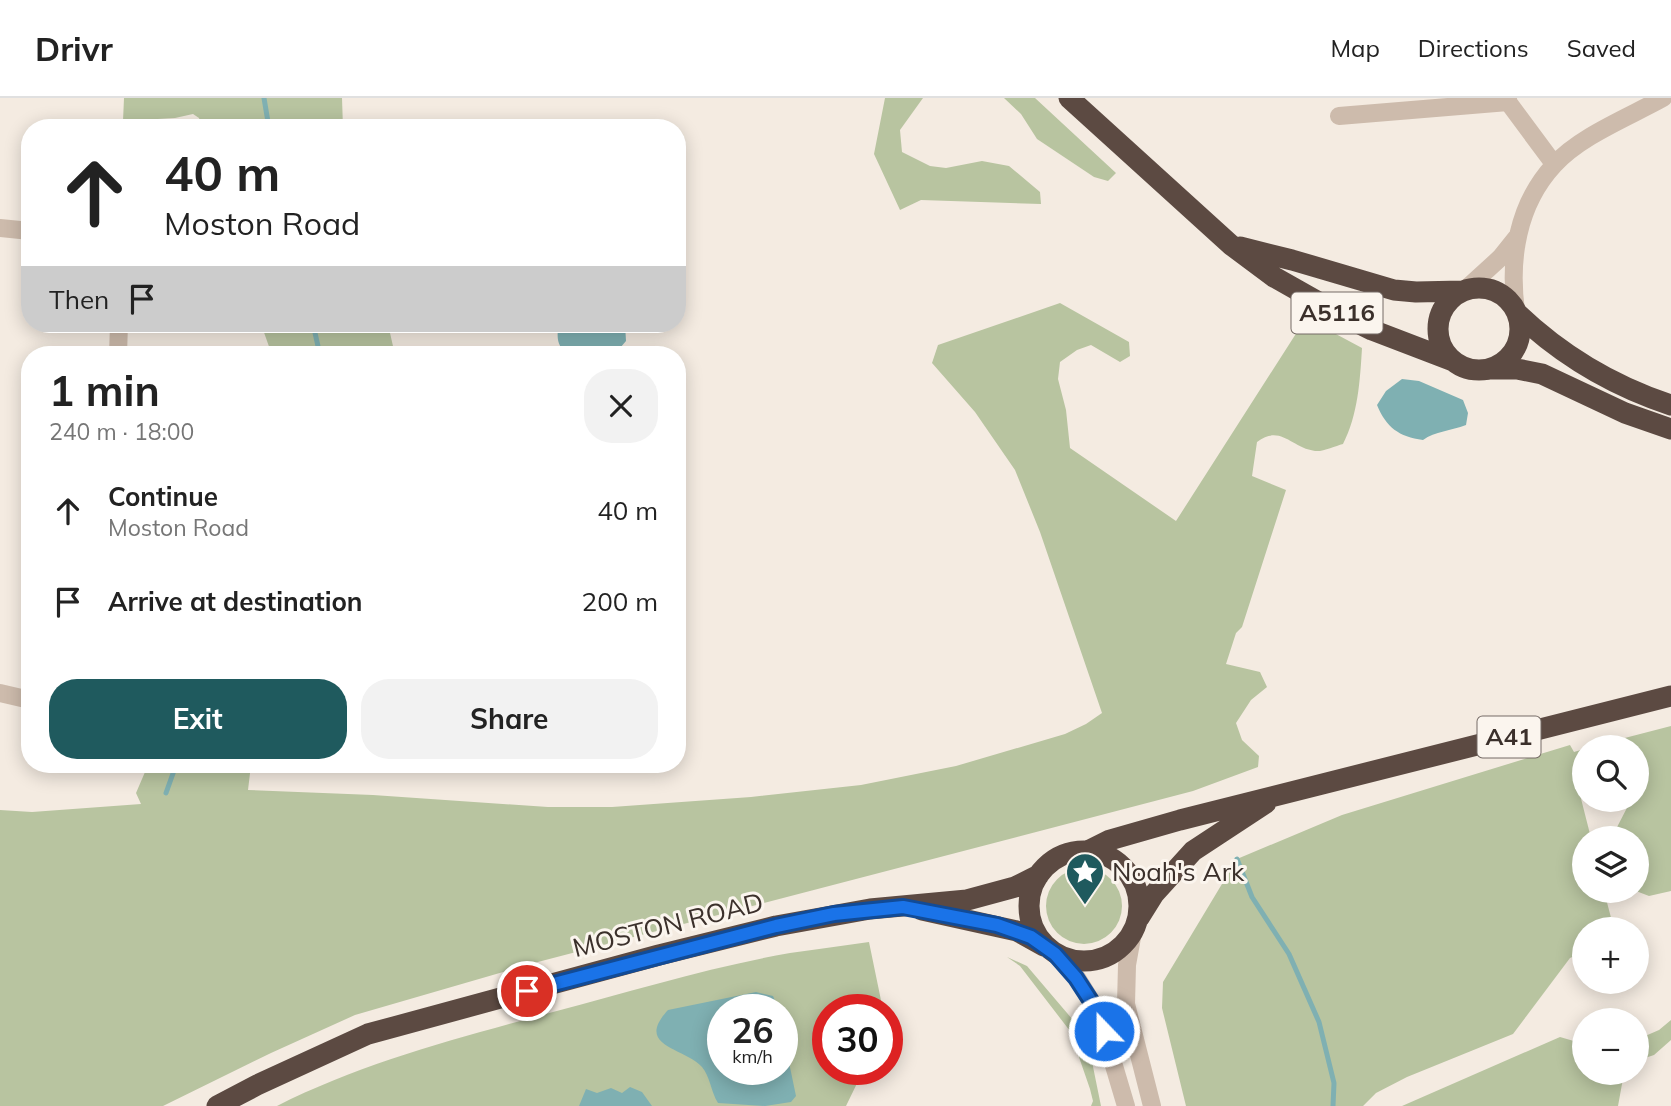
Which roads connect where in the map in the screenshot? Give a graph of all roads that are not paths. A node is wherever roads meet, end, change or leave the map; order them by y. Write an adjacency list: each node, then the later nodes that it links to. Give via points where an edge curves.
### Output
1 (1069, 98): 9 (highway, A5116)
2 (1663, 98): 5 (street, via 1572,149)
3 (1508, 100): 4 (street); 5 (street)
4 (1339, 116)
5 (1554, 164): 8 (street, via 1530,202)
6 (0, 228): 7 (street)
7 (21, 230)
8 (1516, 238): 10 (street); 11 (street, via 1512,270)
9 (1231, 245): 10 (highway, A5116, via 1394,290); 12 (highway, A5116, via 1274,277 1336,312)
10 (1464, 290): 11 (highway, A5116, via 1477,287 1500,293); 12 (highway, via 1442,310 1438,324 1438,338)
11 (1516, 312): 13 (highway, via 1519,334 1511,354); 14 (highway, A5116, via 1574,360)
12 (1453, 361): 13 (highway, A5116, via 1476,370)
13 (1488, 369): 15 (highway, A5116, via 1542,374)
14 (1671, 405)
15 (1671, 429)
16 (0, 693): 18 (street)
17 (1671, 696): 19 (highway, A41)
18 (21, 698)
19 (1277, 795): 20 (highway, A41, via 1110,840); 23 (highway, A41, via 1193,851 1154,894)
20 (1088, 851): 21 (highway, via 1053,860); 23 (highway, via 1127,871 1138,897)
21 (1039, 875): 22 (highway, MOSTON ROAD, via 967,900); 24 (highway, via 1029,911 1033,928)
22 (903, 907): 24 (highway, MOSTON ROAD, via 997,925); 25 (highway, MOSTON ROAD, via 776,926 368,1034)
23 (1135, 926): 24 (highway, via 1123,946 1095,961 1076,961); 27 (street, via 1126,1004)
24 (1051, 950): 26 (street, via 1098,1012)
25 (217, 1106)
26 (1126, 1106)
27 (1152, 1106)

